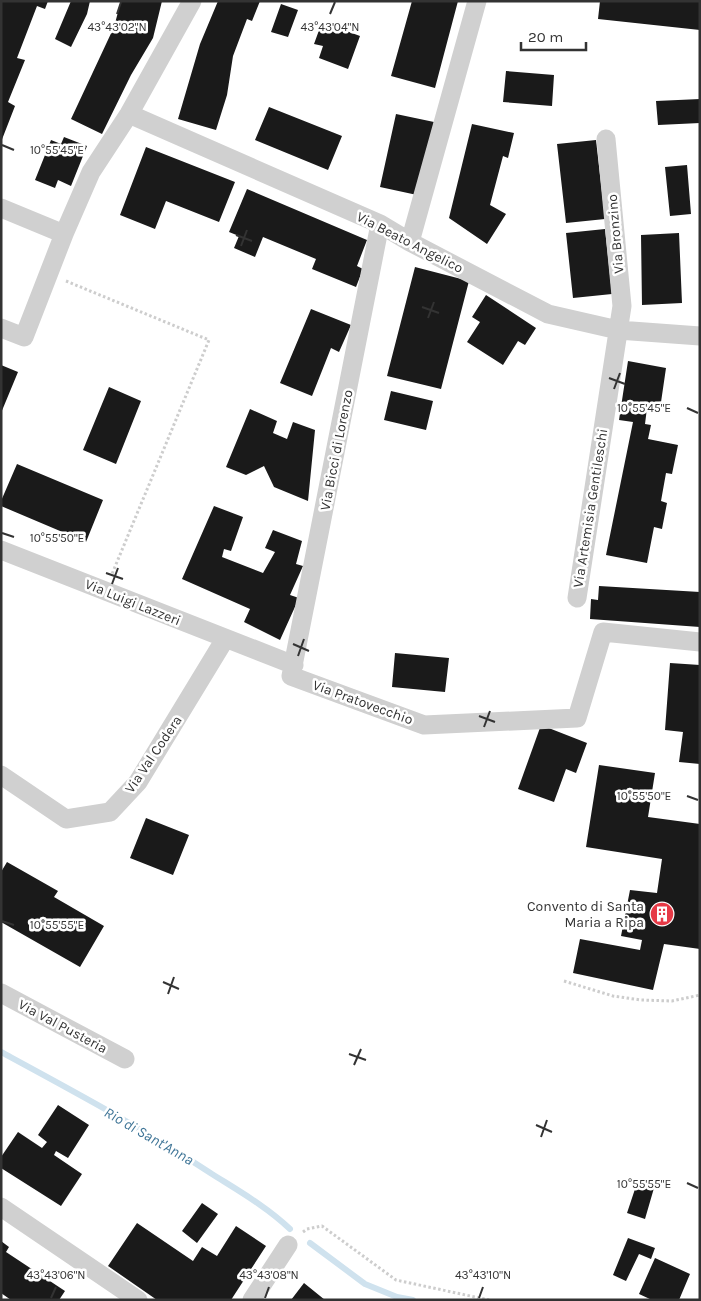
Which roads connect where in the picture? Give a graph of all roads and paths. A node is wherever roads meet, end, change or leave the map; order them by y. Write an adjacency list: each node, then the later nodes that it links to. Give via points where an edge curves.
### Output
1 (192, 1): 3 (street)
2 (477, 1): 8 (street)
3 (128, 114): 6 (street, Via Beato Angelico); 7 (street, via 91,172)
4 (606, 139): 11 (street, Via Bronzino, via 622,306)
5 (1, 208): 7 (street)
6 (380, 224): 8 (street, Via Beato Angelico); 18 (street, Via Bicci di Lorenzo)
7 (64, 234): 10 (street, via 24,337)
8 (410, 242): 11 (street, Via Beato Angelico, via 548,314)
9 (62, 279): 14 (path, via 209,340)
10 (1, 328)
11 (618, 330): 12 (street, Via Beato Angelico); 15 (street, Via Artemisia Gentileschi)
12 (700, 336)
13 (1, 550): 14 (street, Via Luigi Lazzeri)
14 (106, 591): 16 (street, Via Luigi Lazzeri)
15 (577, 598)
16 (225, 639): 18 (street, Via Luigi Lazzeri); 19 (street, Via Val Codera, via 138,782 110,812 66,819)
17 (700, 642): 18 (street, Via Pratovecchio, via 603,632 577,718 424,725)
18 (292, 671)
19 (1, 774)
20 (564, 981): 22 (path, via 613,996 641,1000 672,1001)
21 (1, 993): 23 (street, Via Val Pusteria)
22 (700, 995)
23 (125, 1060)
24 (1, 1207): 26 (street)
25 (288, 1246): 27 (street); 28 (path, via 307,1229 322,1226 396,1280)
26 (138, 1300)
27 (252, 1300)
28 (488, 1300)

